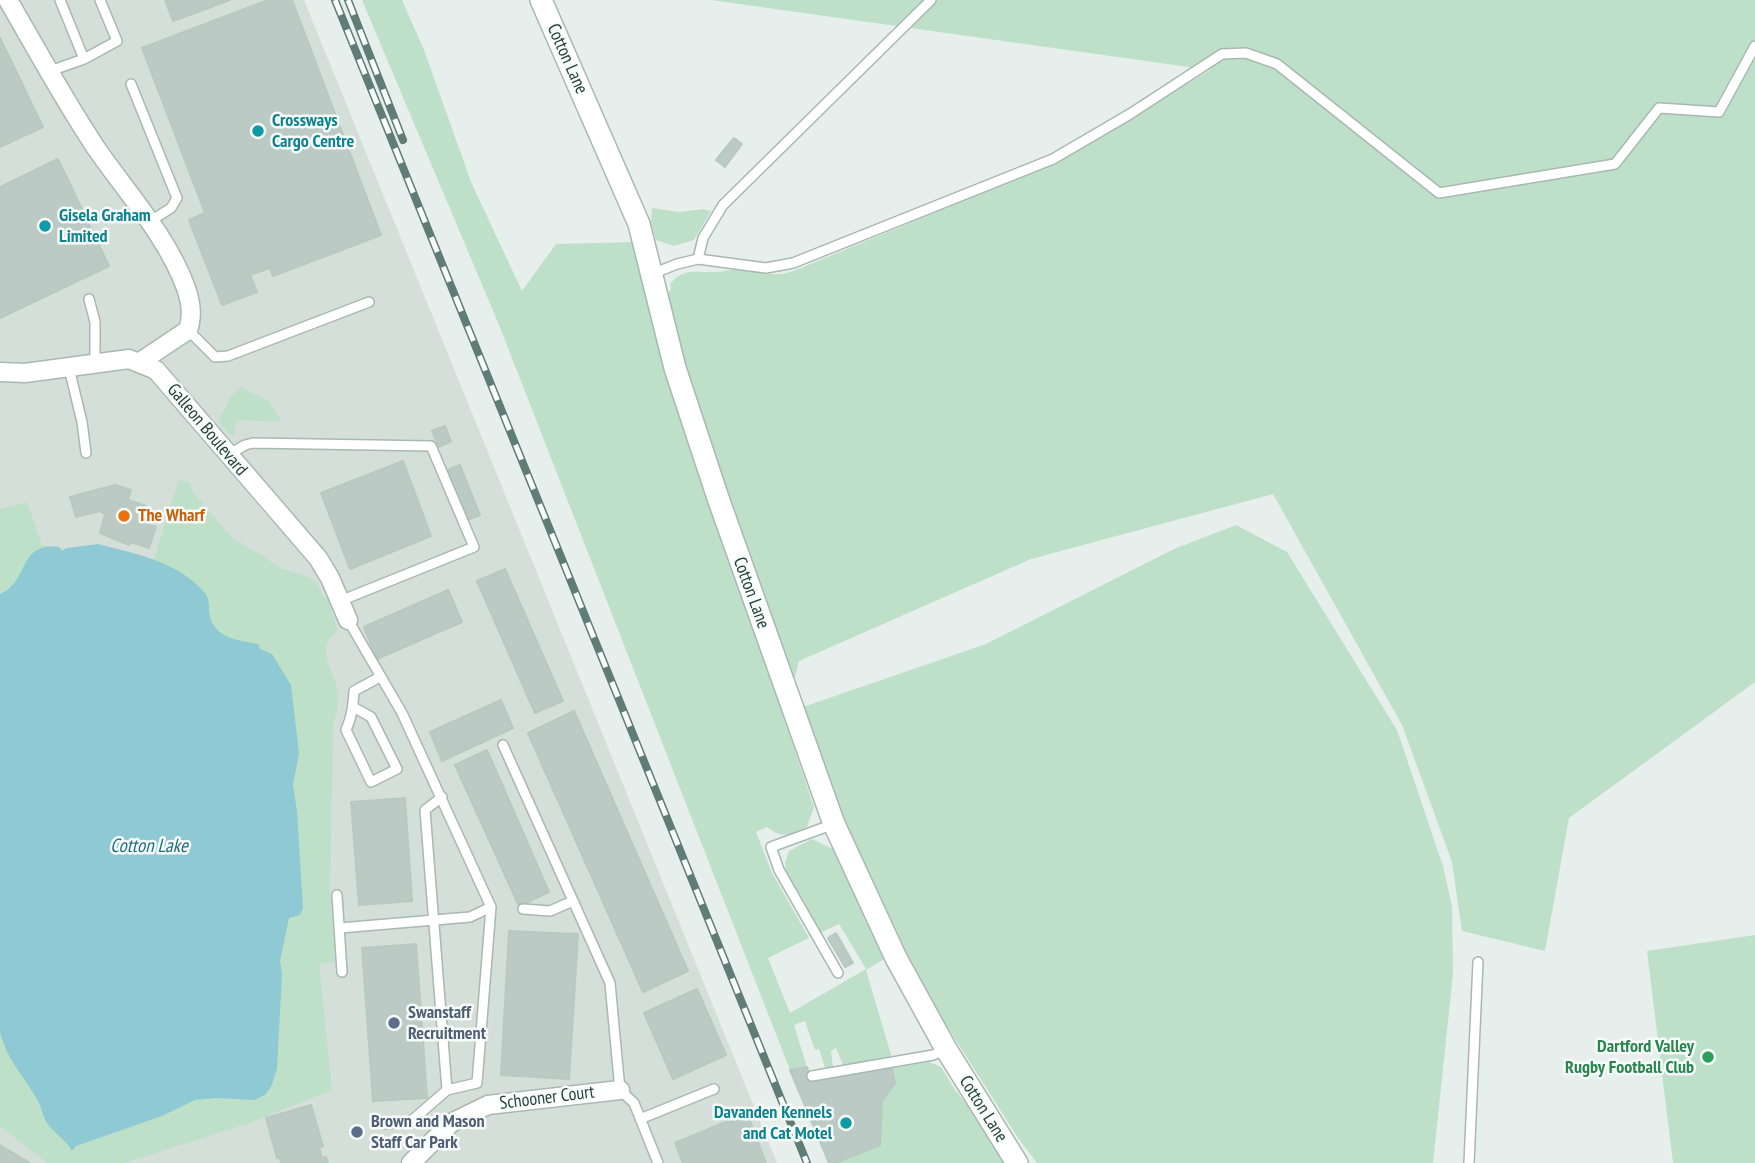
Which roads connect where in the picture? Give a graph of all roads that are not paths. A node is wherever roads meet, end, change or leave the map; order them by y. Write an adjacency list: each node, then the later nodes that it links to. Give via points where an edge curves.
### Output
1 (8, 0): 8 (street)
2 (60, 0): 7 (lane)
3 (100, 0): 7 (lane, via 117,41)
4 (541, 0): 12 (street, Cotton Lane, via 639,224)
5 (931, 0): 11 (lane, via 723,205 703,238)
6 (1755, 46): 11 (lane, via 1719,112 1659,108 1615,164 1439,193 1277,64 1246,53 1222,54 1053,159 837,246 772,268)
7 (84, 59): 8 (lane)
8 (50, 71): 10 (street)
9 (131, 83): 10 (lane, via 177,198 171,208)
10 (149, 222): 15 (street, via 185,286 190,302)
11 (698, 259): 12 (lane)
12 (652, 274): 28 (street, Cotton Lane, via 668,346 718,498)
13 (89, 299): 17 (lane, via 95,322)
14 (369, 302): 15 (lane, via 228,356 215,357)
15 (188, 330): 16 (street)
16 (140, 362): 17 (street, via 115,359); 21 (street, Galleon Boulevard, via 156,370)
17 (95, 363): 18 (street)
18 (69, 368): 19 (street); 20 (lane)
19 (0, 372)
20 (86, 453)
21 (228, 455): 22 (street, Galleon Boulevard, via 318,558); 22 (lane, via 253,443 431,446 474,547)
22 (340, 601): 23 (street, Galleon Boulevard)
23 (348, 620): 24 (lane)
24 (380, 677): 25 (lane, via 354,691); 27 (lane)
25 (353, 707): 25 (lane, via 346,730 371,782 397,769 370,717)
26 (503, 745): 30 (lane)
27 (442, 797): 31 (lane); 33 (lane, via 425,810)
28 (834, 824): 37 (lane, via 771,848); 38 (street, Cotton Lane, via 896,958)
29 (337, 895): 34 (lane)
30 (573, 901): 32 (lane, via 550,911); 42 (lane, via 610,983)
31 (491, 907): 33 (lane, via 470,917); 41 (lane, via 477,1083)
32 (523, 909)
33 (432, 920): 34 (lane); 41 (lane)
34 (340, 928): 36 (lane)
35 (1478, 961): 48 (lane)
36 (342, 972)
37 (838, 973)
38 (946, 1049): 39 (lane); 47 (street, Cotton Lane)
39 (812, 1076)
40 (714, 1089): 43 (lane)
41 (447, 1090): 44 (lane, via 410,1122)
42 (620, 1090): 43 (lane, via 634,1103); 45 (street, Schooner Court, via 488,1105 451,1123)
43 (640, 1119): 46 (lane)
44 (384, 1124)
45 (411, 1163)
46 (658, 1163)
47 (1017, 1163)
48 (1469, 1163)

